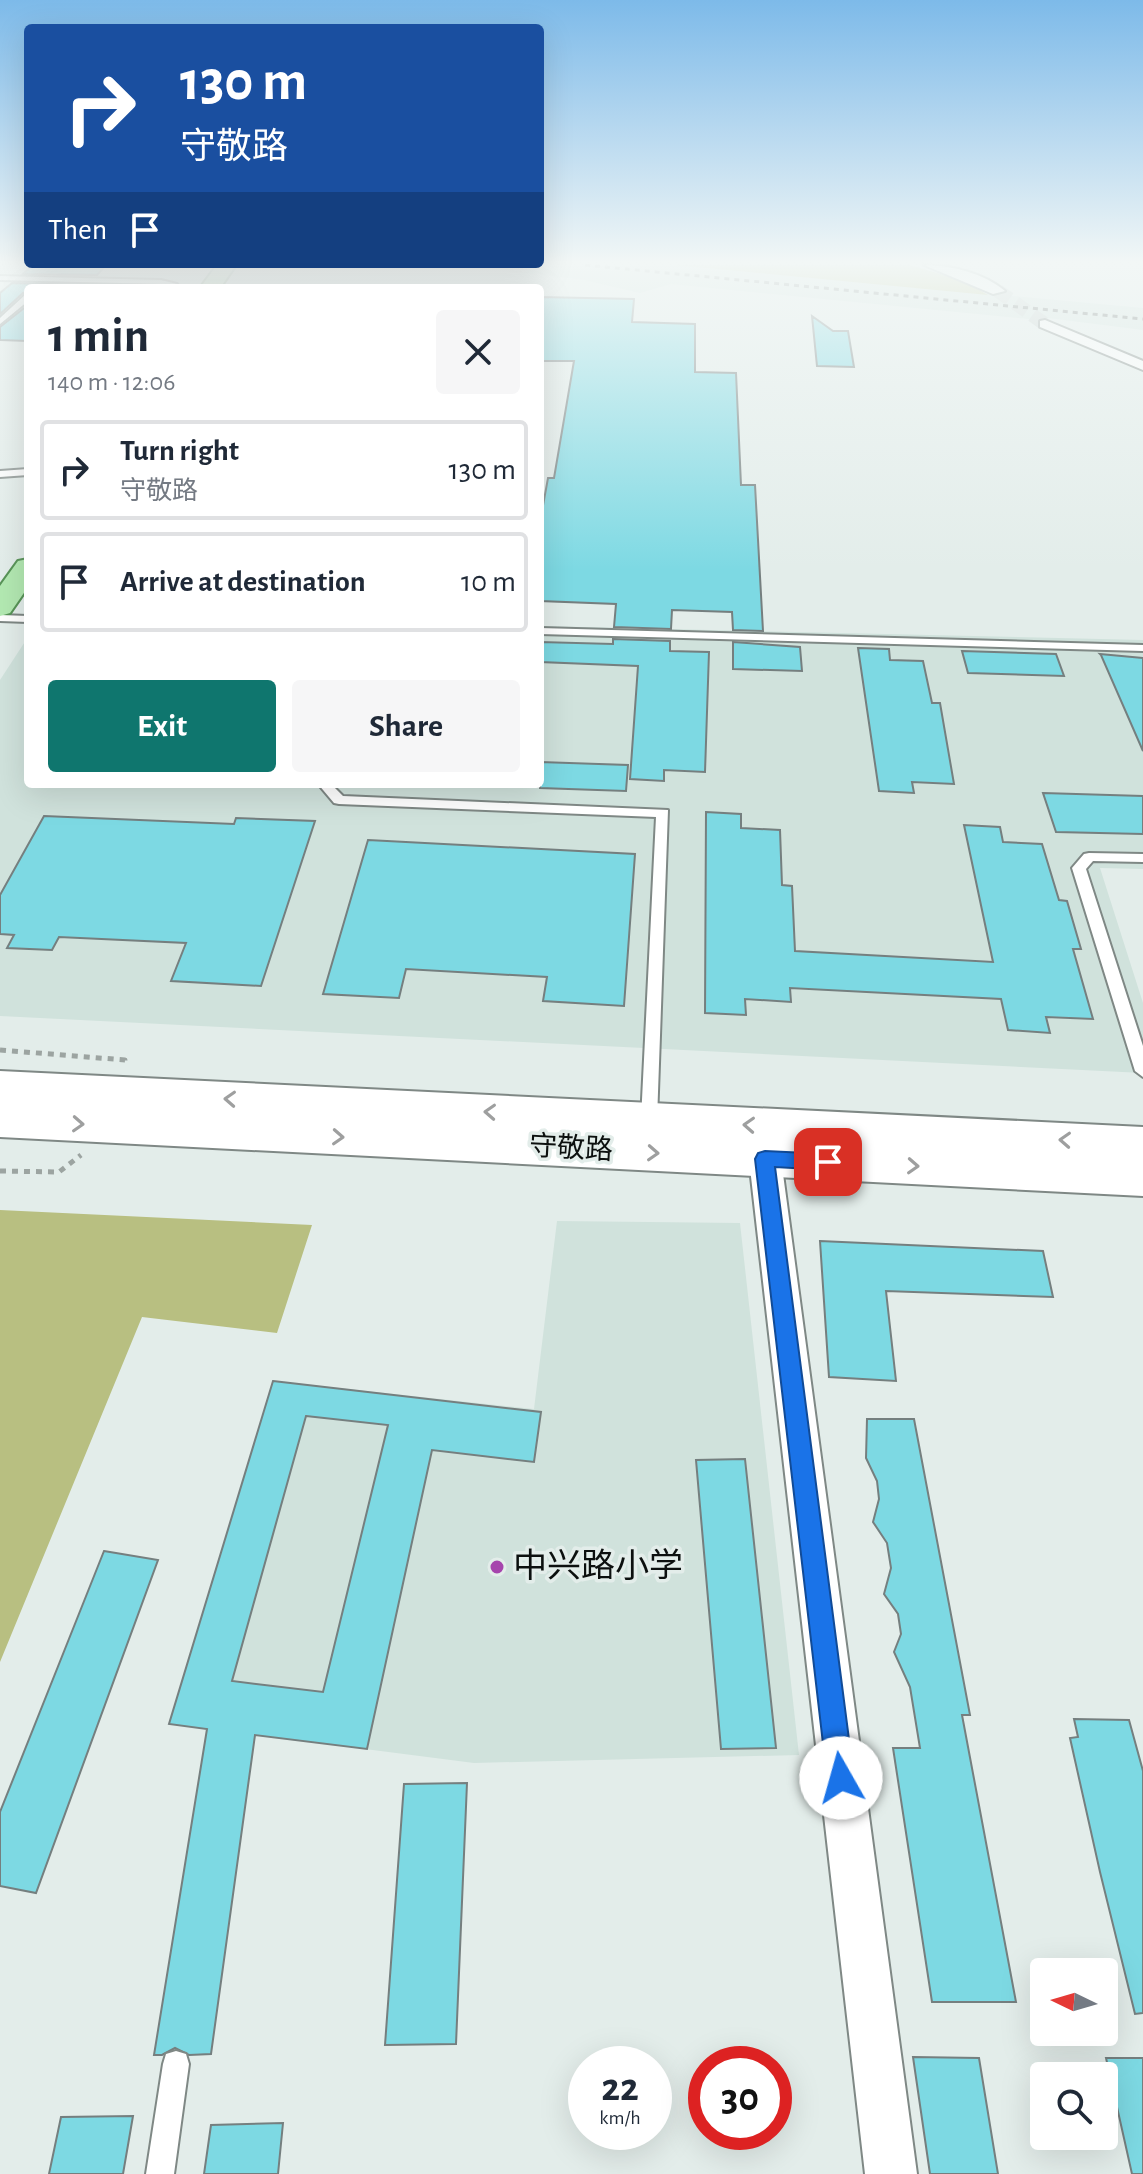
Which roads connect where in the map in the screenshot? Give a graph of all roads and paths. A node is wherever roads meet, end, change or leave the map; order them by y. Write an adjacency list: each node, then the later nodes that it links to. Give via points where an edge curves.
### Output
1 (24, 472): 2 (lane)
2 (0, 474)
3 (24, 544): 5 (main road)
4 (24, 573): 6 (main road)
5 (0, 577)
6 (0, 607)
7 (0, 618): 8 (lane)
8 (24, 619)
9 (544, 631): 10 (lane)
10 (1143, 648)
11 (328, 788): 16 (lane, via 339,800 663,813)
12 (1143, 858): 13 (lane, via 1089,857 1079,868)
13 (1143, 1071)
14 (0, 1087): 16 (main road, 守敬路, one-way to 14)
15 (0, 1120): 17 (main road, 守敬路, one-way to 17)
16 (649, 1120): 18 (main road, 守敬路, one-way to 16)
17 (118, 1126): 19 (main road, 守敬路, one-way to 19); 20 (path, via 59,1172)
18 (1143, 1144)
19 (765, 1159): 21 (main road, 守敬路, one-way to 21); 24 (street)
20 (0, 1171)
21 (1143, 1178)
22 (176, 2064): 23 (lane)
23 (160, 2174)
24 (891, 2174)

